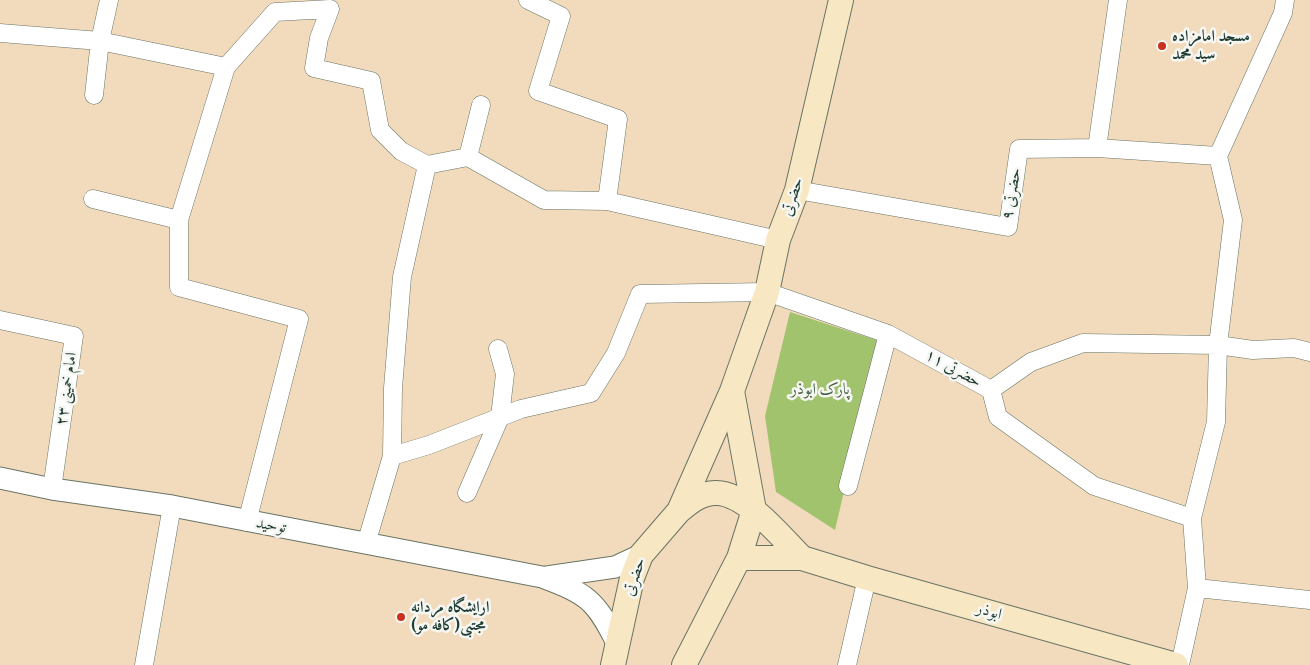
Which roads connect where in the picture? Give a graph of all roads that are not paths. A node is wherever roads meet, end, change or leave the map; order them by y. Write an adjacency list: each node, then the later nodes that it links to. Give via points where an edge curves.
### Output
1 (109, 0): 8 (street)
2 (528, 0): 18 (street, via 561,16 538,91 618,119)
3 (841, 0): 16 (main road, حضرتی)
4 (1118, 0): 12 (street)
5 (1285, 0): 13 (street, via 1283,13)
6 (331, 4): 9 (street, via 275,12); 15 (street, via 319,38 314,68 371,82 380,130 401,152)
7 (0, 33): 8 (street)
8 (100, 41): 9 (street); 10 (street)
9 (226, 67): 19 (street)
10 (94, 95)
11 (481, 105): 14 (street)
12 (1098, 148): 13 (street, حضرتی ۹); 16 (street, حضرتی ۹, via 1019,148 1008,227)
13 (1218, 156): 24 (street, via 1233,220)
14 (468, 158): 15 (street); 18 (street, via 544,200)
15 (427, 165): 30 (street, via 402,277)
16 (797, 190): 20 (main road, حضرتی)
17 (93, 199): 19 (street)
18 (607, 201): 20 (street)
19 (179, 220): 39 (street, via 179,287 299,319)
20 (778, 240): 21 (main road, حضرتی)
21 (767, 292): 23 (street, حضرتی ۱۱); 28 (main road, حضرتی); 29 (street, via 640,294 616,353 591,393)
22 (0, 320): 33 (street, امام خمینی ۲۳, via 74,336)
23 (888, 334): 27 (street, حضرتی ۱۱); 32 (street)
24 (1218, 345): 26 (street, via 1253,350 1294,348); 27 (street, via 1083,342 1031,362); 38 (street, via 1216,422)
25 (498, 349): 29 (street, via 506,374)
26 (1310, 352)
27 (991, 390): 38 (street, حضرتی ۱۱, via 998,417 1094,486)
28 (732, 391): 36 (main road, حضرتی); 37 (main road, حضرتی)
29 (500, 417): 30 (street); 34 (street)
30 (392, 456): 40 (street)
31 (0, 478): 33 (street, توحید)
32 (848, 486)
33 (52, 489): 35 (street, توحید)
34 (467, 493)
35 (172, 506): 39 (street, توحید); 49 (street)
36 (754, 510): 37 (main road, via 734,498 716,493 696,498); 42 (main road, حضرتی); 43 (main road)
37 (679, 511): 41 (main road, حضرتی)
38 (1192, 518): 46 (street)
39 (247, 522): 40 (street, توحید)
40 (366, 544): 44 (street, توحید)
41 (641, 554): 44 (street, توحید, via 615,567); 48 (main road, حضرتی, via 632,578)
42 (739, 558): 43 (main road); 50 (main road, حضرتی)
43 (802, 558): 45 (main road, ابوذر)
44 (542, 578): 48 (street, توحید, via 576,590 592,603 604,616)
45 (867, 578): 51 (street); 52 (main road, ابوذر)
46 (1197, 588): 47 (street); 53 (street)
47 (1310, 600)
48 (615, 654)
49 (144, 665)
50 (684, 665)
51 (847, 665)
52 (1176, 665)
53 (1180, 665)

